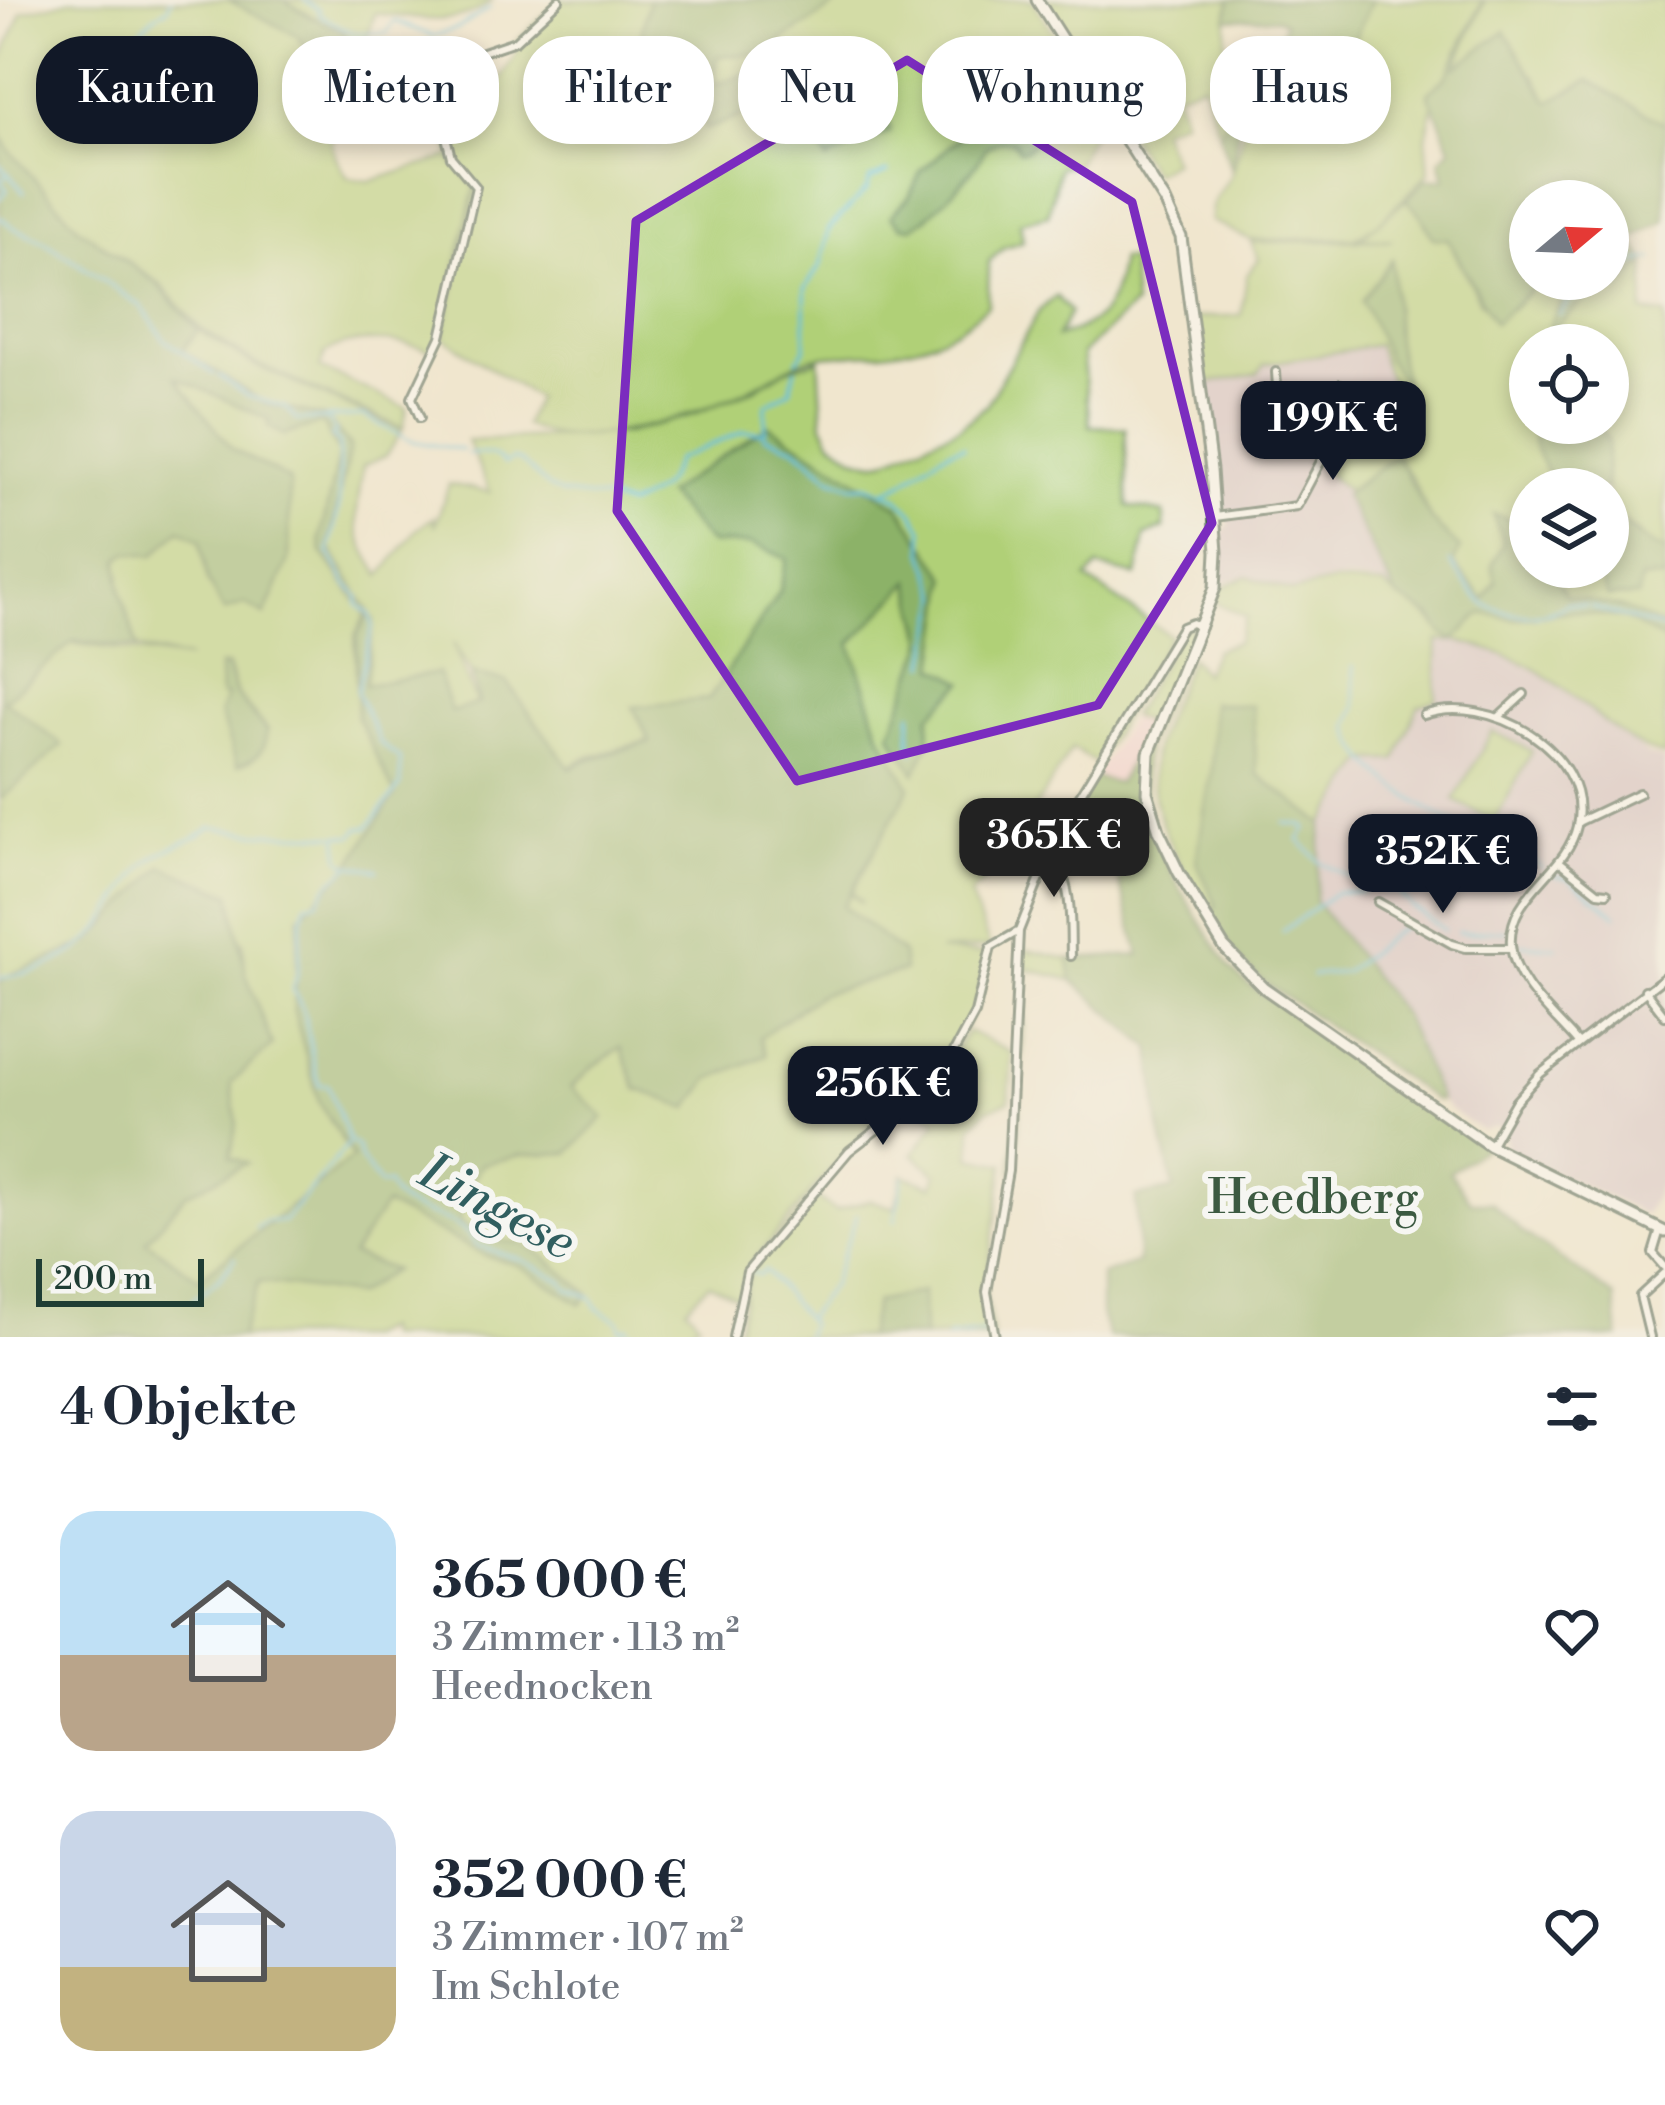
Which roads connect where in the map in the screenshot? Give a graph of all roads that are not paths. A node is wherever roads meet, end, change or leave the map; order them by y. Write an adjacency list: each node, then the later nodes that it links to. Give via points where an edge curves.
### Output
1 (560, 0): 5 (street, via 515,41 459,60 441,94 451,157 476,188 441,337 412,398)
2 (1036, 0): 7 (main road, via 1177,224)
3 (1276, 372): 6 (street, via 1286,423)
4 (1340, 383): 6 (street, via 1348,418)
5 (420, 418)
6 (1328, 448): 7 (street, via 1297,506)
7 (1215, 518): 8 (main road, via 1215,588)
8 (1201, 626): 14 (street, via 1182,627); 25 (main road, via 1147,769 1153,812 1180,873 1249,975)
9 (1524, 694): 11 (street)
10 (1424, 715): 11 (street, via 1448,708)
11 (1499, 717): 13 (street, via 1556,757 1574,788)
12 (1639, 793): 13 (street)
13 (1578, 822): 15 (street)
14 (1050, 856): 18 (street); 20 (street, via 1065,884)
15 (1559, 861): 16 (street); 19 (street, via 1515,918)
16 (1607, 893)
17 (1378, 902): 19 (street, via 1452,944)
18 (1018, 931): 28 (street, via 992,947 974,1013 931,1088 848,1151 747,1271); 29 (street, via 1008,1171 987,1292)
19 (1511, 948): 24 (street, via 1529,986)
20 (1072, 956)
21 (1665, 977): 22 (street)
22 (1645, 990): 23 (street); 24 (street)
23 (1665, 1016)
24 (1577, 1042): 25 (street, via 1522,1092)
25 (1490, 1146): 26 (main road)
26 (1663, 1231): 27 (street, via 1653,1253)
27 (1665, 1270): 30 (street, via 1640,1296)
28 (733, 1337)
29 (995, 1337)
30 (1650, 1337)

